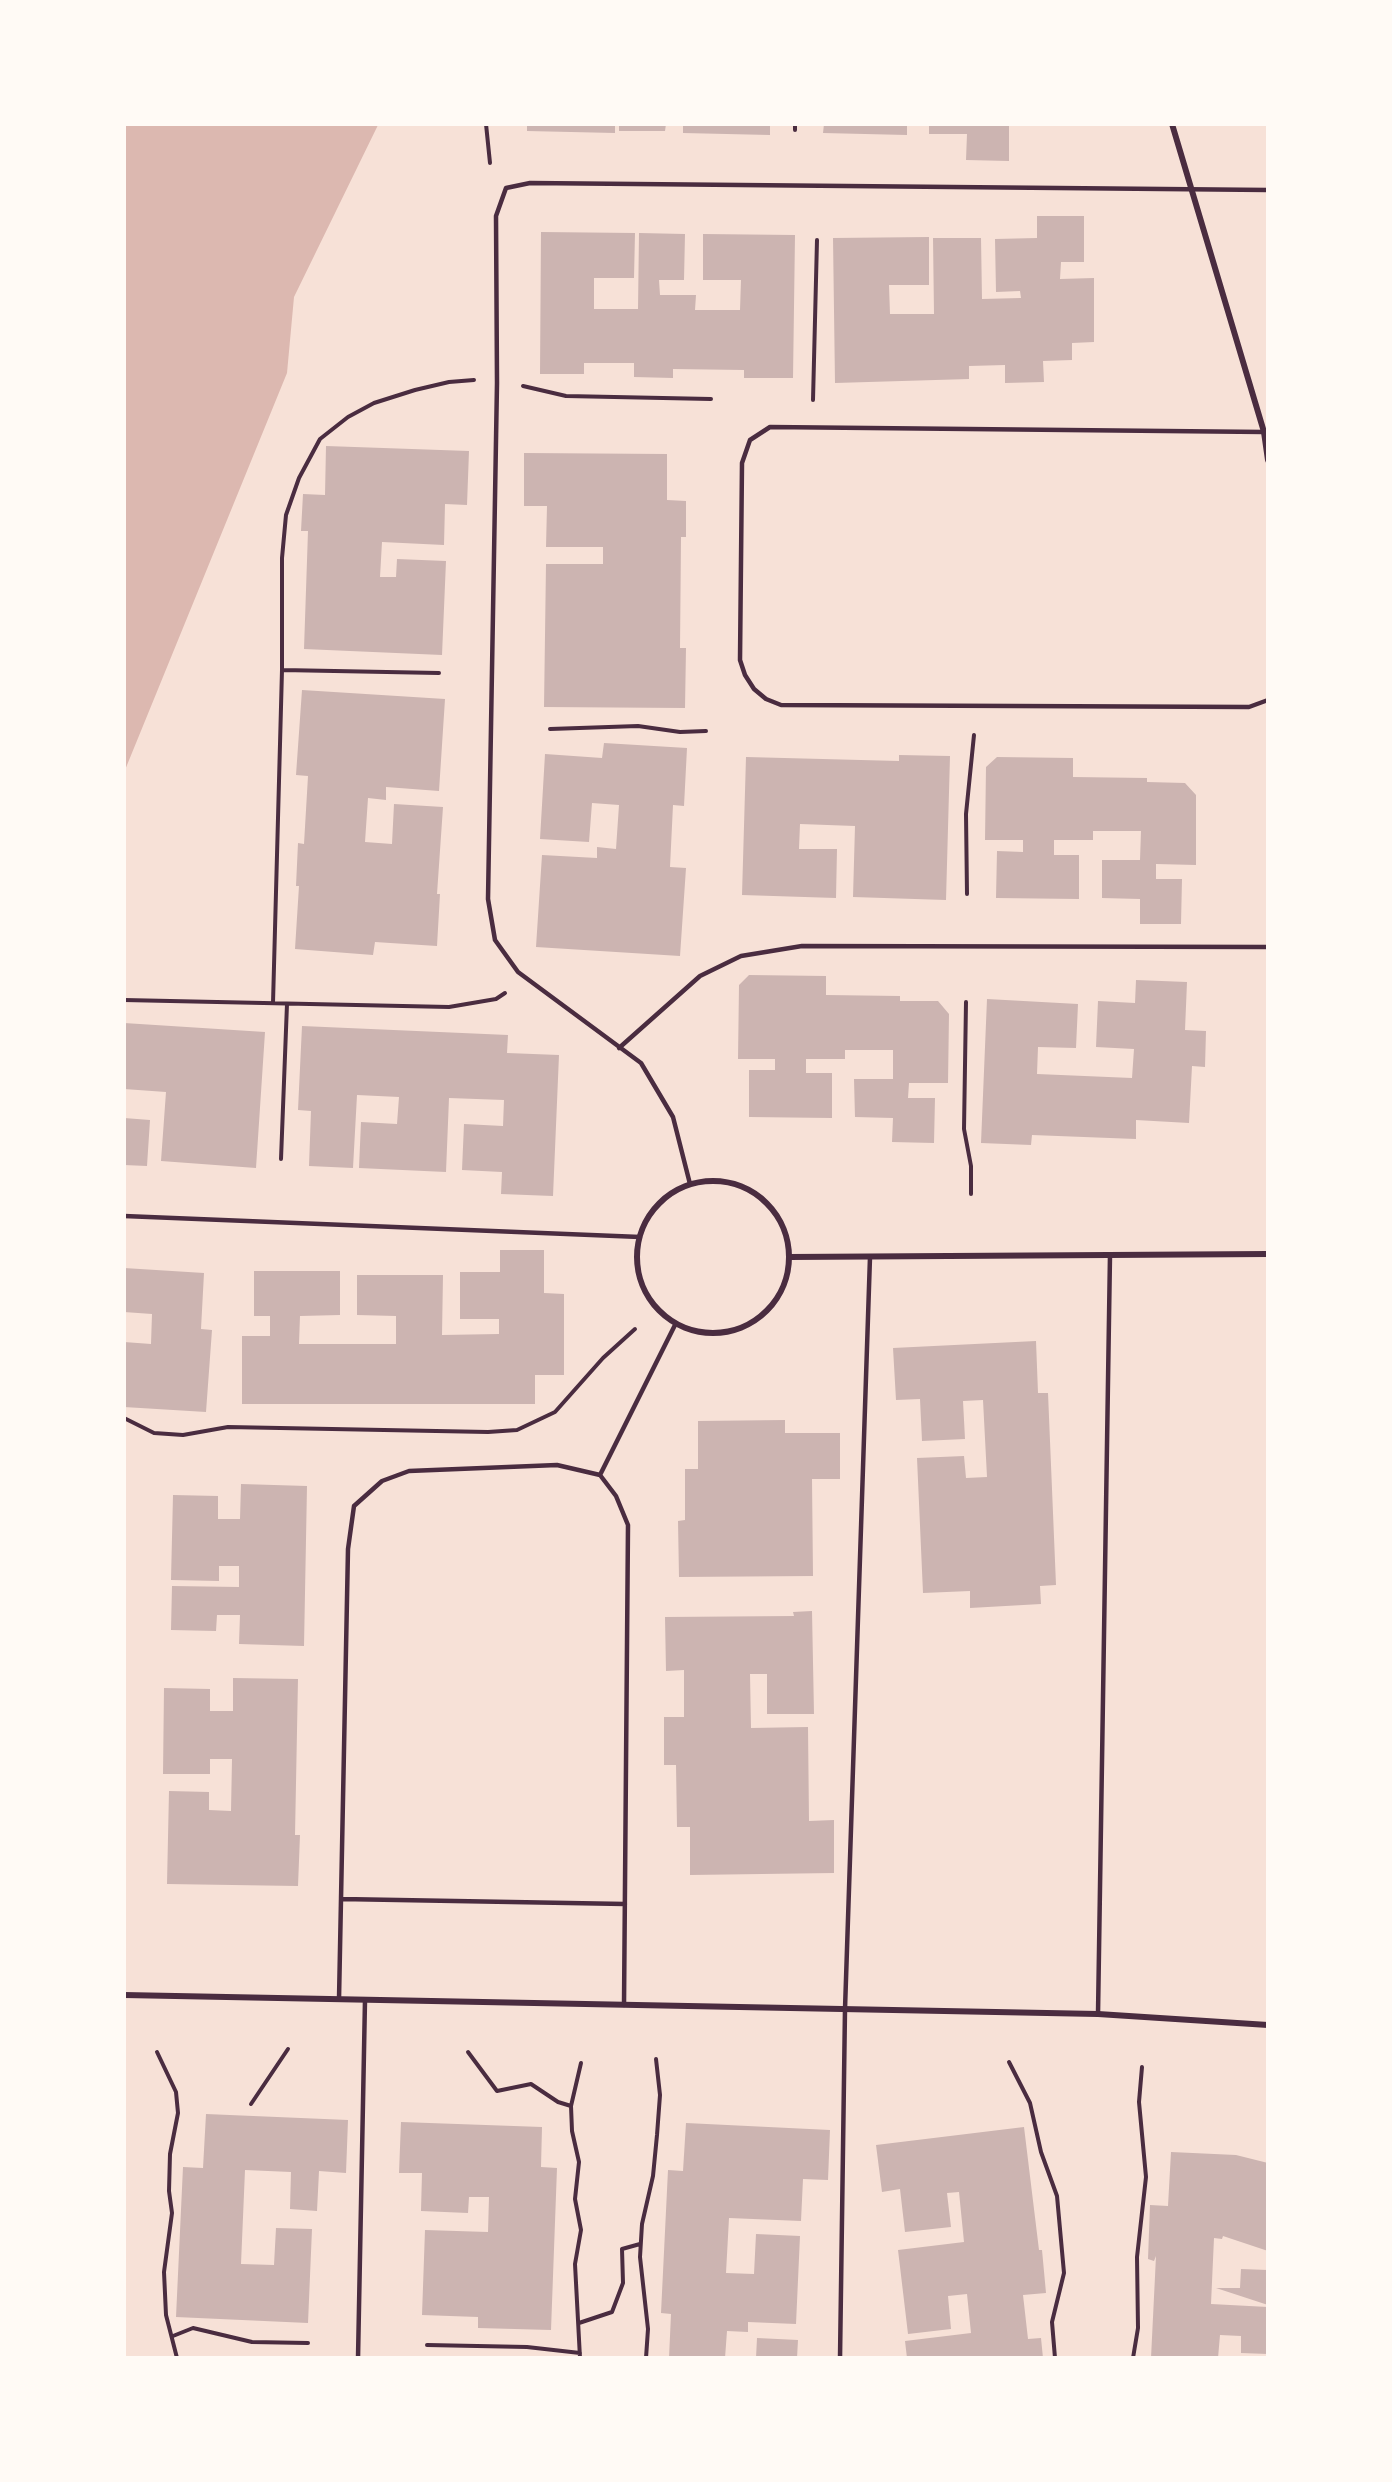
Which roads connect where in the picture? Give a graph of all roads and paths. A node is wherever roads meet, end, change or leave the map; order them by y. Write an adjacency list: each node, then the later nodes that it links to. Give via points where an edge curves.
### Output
1 (486, 124): 3 (path)
2 (1172, 124): 4 (street)
3 (489, 163)
4 (1193, 189): 5 (lane); 11 (street); 26 (lane, via 530,183 506,188 496,216 488,899 495,940 518,972)
5 (1268, 190)
6 (817, 240): 10 (path)
7 (480, 379): 13 (path, via 449,382 374,403 320,439 299,478 286,515)
8 (524, 386): 9 (path, via 566,396)
9 (711, 399)
10 (813, 400)
11 (1264, 432): 12 (street); 15 (lane, via 770,427 750,440 741,462 740,660 754,689 780,705 1249,707)
12 (1268, 460)
13 (282, 670): 14 (path); 24 (path)
14 (439, 673)
15 (1268, 700)
16 (550, 729): 17 (path, via 638,726)
17 (706, 731)
18 (974, 735): 19 (path, via 966,814)
19 (967, 894)
20 (1268, 947): 26 (lane, via 802,946 741,956 700,976)
21 (508, 991): 25 (path, via 496,999 449,1007)
22 (124, 1000): 24 (path)
23 (966, 1002): 29 (path, via 964,1129 971,1166)
24 (273, 1003): 25 (path)
25 (287, 1004): 27 (path)
26 (619, 1048): 28 (lane, via 641,1063 673,1117)
27 (281, 1160)
28 (690, 1184): 31 (street, via 670,1194 654,1209); 34 (street, via 714,1180 736,1184 758,1195 774,1212 785,1233)
29 (970, 1194)
30 (124, 1216): 31 (lane)
31 (640, 1237): 36 (street, via 637,1249 645,1292)
32 (1268, 1254): 33 (street)
33 (1110, 1255): 35 (street); 47 (lane)
34 (789, 1257): 35 (street); 36 (street, via 786,1279 776,1300 761,1316 741,1328 696,1331)
35 (870, 1257): 46 (lane)
36 (676, 1323): 39 (lane)
37 (635, 1329): 38 (path, via 555,1412 517,1430 228,1427 183,1435 154,1433)
38 (124, 1418)
39 (600, 1475): 40 (lane, via 557,1465 409,1471 382,1480 354,1506 348,1549); 41 (lane, via 616,1496 628,1525)
40 (341, 1899): 41 (lane); 43 (lane)
41 (625, 1904): 45 (lane)
42 (124, 1995): 43 (street)
43 (339, 1999): 44 (street)
44 (365, 2000): 45 (street); 65 (lane)
45 (624, 2005): 46 (street)
46 (845, 2009): 47 (street); 67 (lane)
47 (1098, 2014): 48 (street)
48 (1268, 2025)
49 (288, 2049): 56 (path)
50 (158, 2052): 60 (path, via 176,2092 178,2113 171,2154 172,2213 164,2272 166,2314)
51 (468, 2052): 57 (path, via 497,2091 531,2084)
52 (656, 2060): 58 (path, via 660,2095 657,2135)
53 (1009, 2062): 68 (path, via 1030,2103 1041,2152 1057,2196 1064,2273 1052,2322)
54 (581, 2063): 57 (path)
55 (1142, 2067): 69 (path, via 1139,2102 1146,2177 1137,2257 1138,2328)
56 (251, 2104)
57 (571, 2106): 59 (path, via 579,2162 575,2199 581,2230 575,2264)
58 (640, 2244): 59 (path, via 622,2249 623,2283 612,2312); 66 (path, via 648,2329)
59 (579, 2323): 63 (path)
60 (173, 2336): 61 (path, via 193,2328 252,2342); 64 (path)
61 (308, 2343)
62 (427, 2345): 63 (path, via 527,2347)
63 (580, 2355)
64 (177, 2358)
65 (358, 2358)
66 (646, 2358)
67 (840, 2358)
68 (1055, 2358)
69 (1133, 2358)

